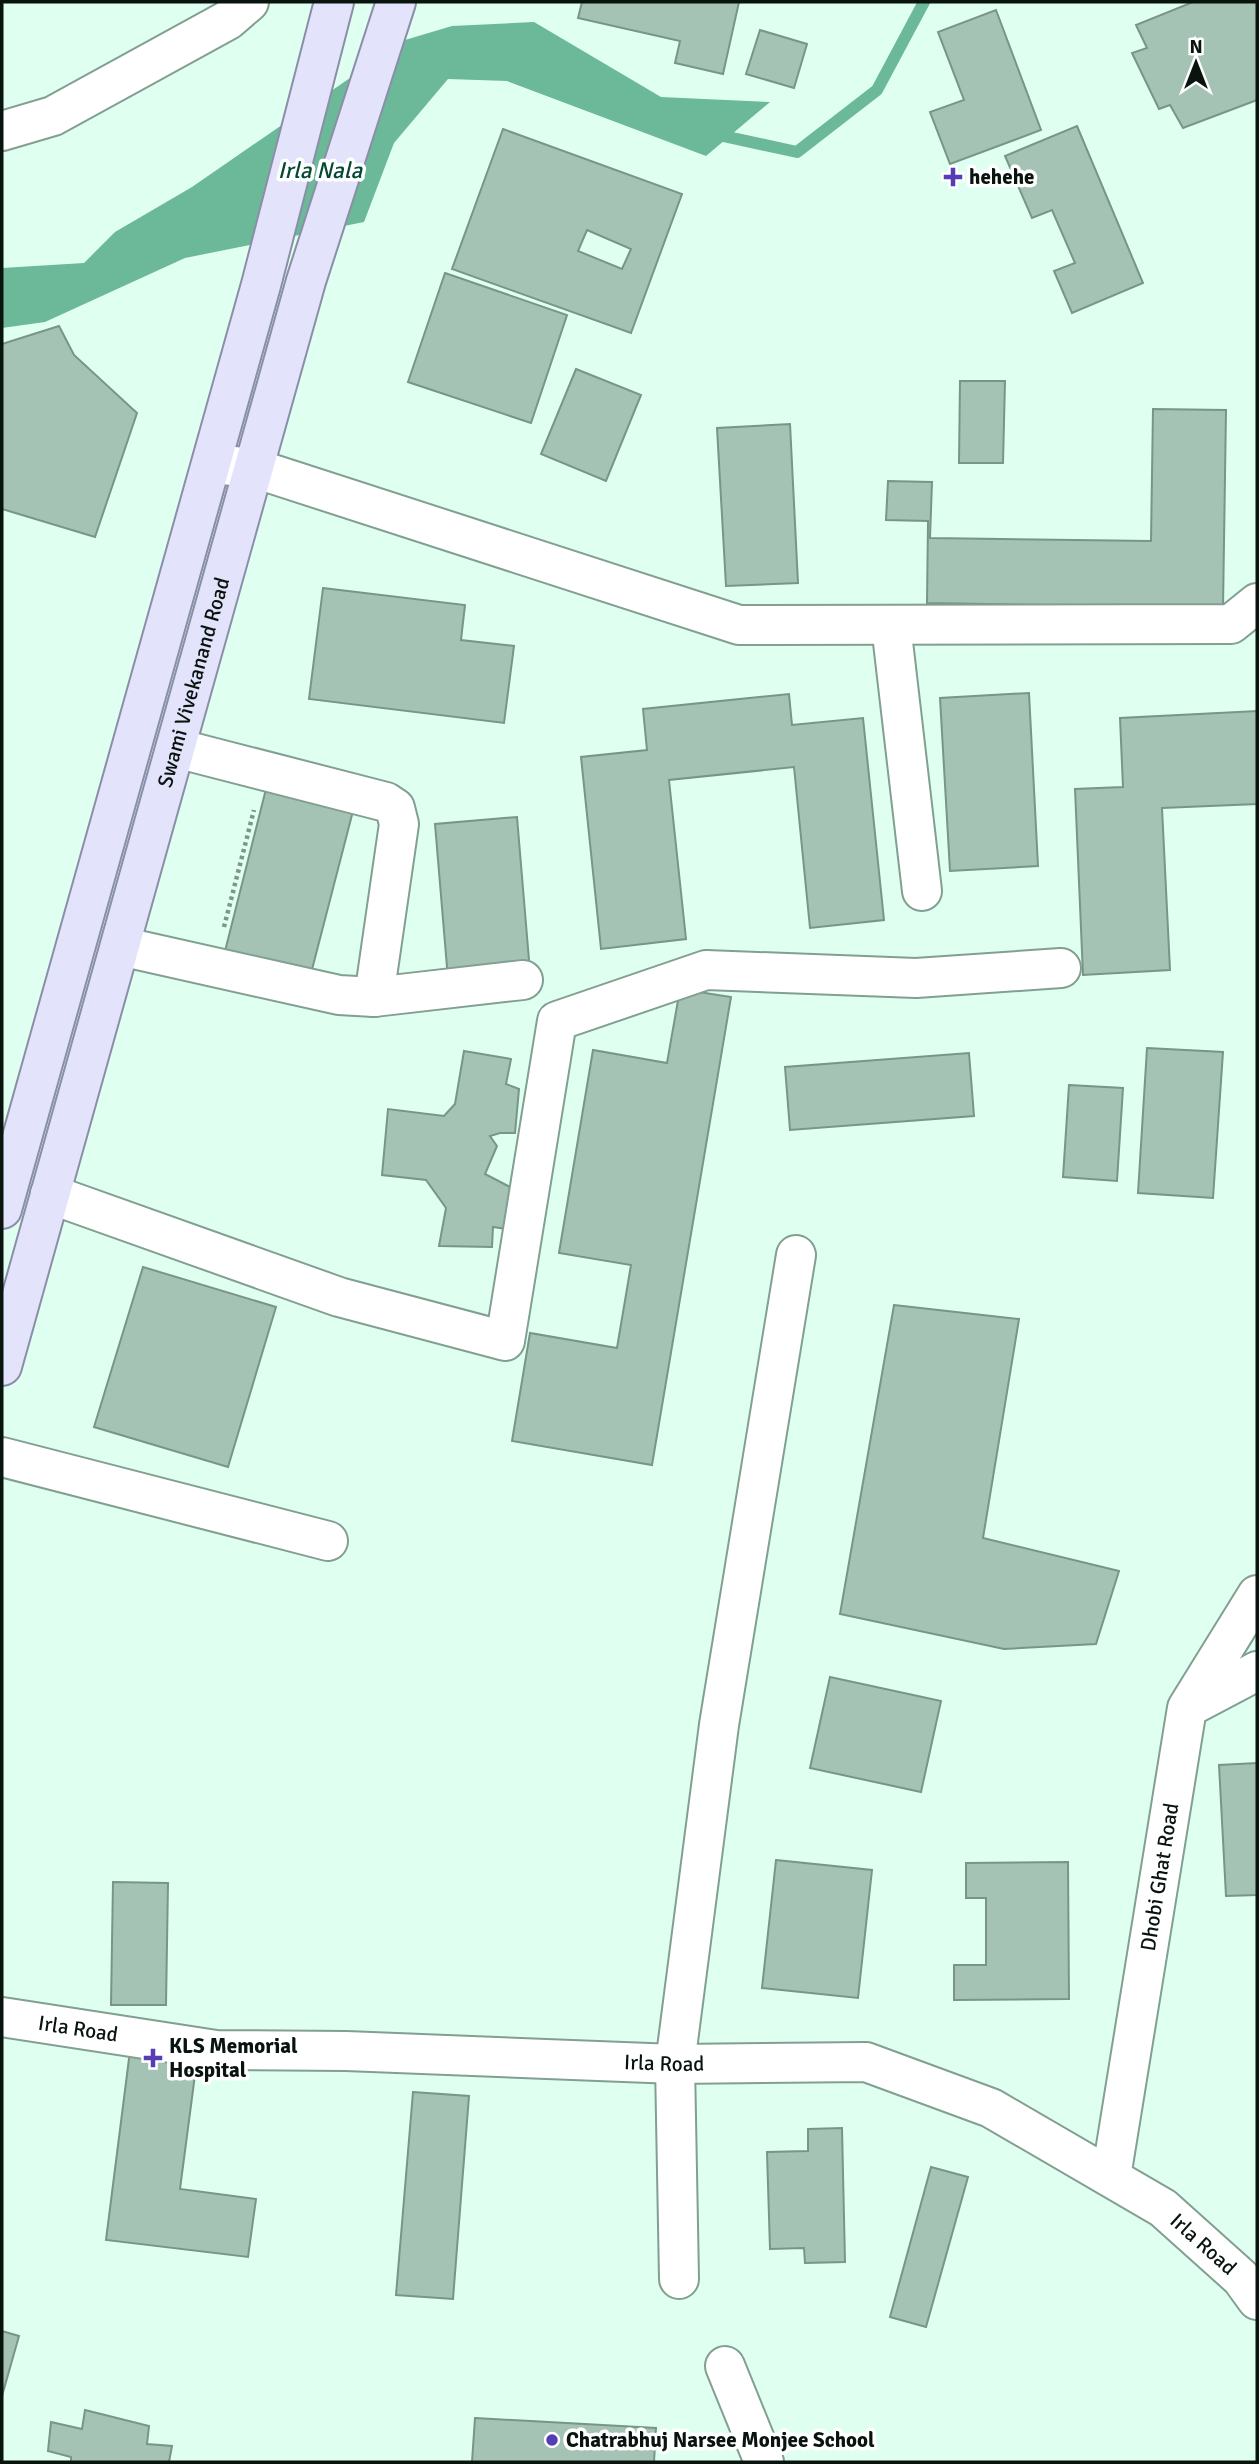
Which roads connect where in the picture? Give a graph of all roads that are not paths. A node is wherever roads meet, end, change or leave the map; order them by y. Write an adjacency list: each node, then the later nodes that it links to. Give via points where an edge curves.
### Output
1 (249, 2): 4 (street, via 228,20 53,116)
2 (334, 2): 5 (main road, Swami Vivekanand Road)
3 (392, 17): 6 (main road, Swami Vivekanand Road, via 306,281)
4 (2, 131)
5 (212, 464): 6 (street); 16 (main road, Swami Vivekanand Road)
6 (254, 468): 8 (street, via 739,625); 9 (main road, Swami Vivekanand Road)
7 (1257, 603): 8 (street, via 1231,624)
8 (891, 625): 10 (street)
9 (176, 748): 11 (main road, Swami Vivekanand Road); 14 (street, via 395,808 399,824)
10 (922, 891)
11 (120, 946): 14 (street, via 339,995); 15 (main road, Swami Vivekanand Road)
12 (1061, 968): 15 (street, via 916,978 706,970 557,1021 505,1341 339,1297)
13 (523, 980): 14 (street)
14 (374, 997)
15 (50, 1194): 18 (main road, Swami Vivekanand Road)
16 (2, 1209)
17 (796, 1255): 25 (street, via 719,1725)
18 (2, 1366)
19 (2, 1457): 20 (street)
20 (328, 1541)
21 (1257, 1595): 23 (street, Dhobi Ghat Road)
22 (1257, 1671): 23 (street)
23 (1187, 1708): 26 (street, Dhobi Ghat Road)
24 (2, 2017): 25 (street, Irla Road, via 216,2050)
25 (676, 2064): 26 (street, Irla Road, via 866,2062 991,2108); 27 (street)
26 (1111, 2177): 28 (street, Irla Road, via 1163,2208 1241,2278)
27 (680, 2279)
28 (1257, 2300)
29 (725, 2365): 30 (street)
30 (764, 2462)

